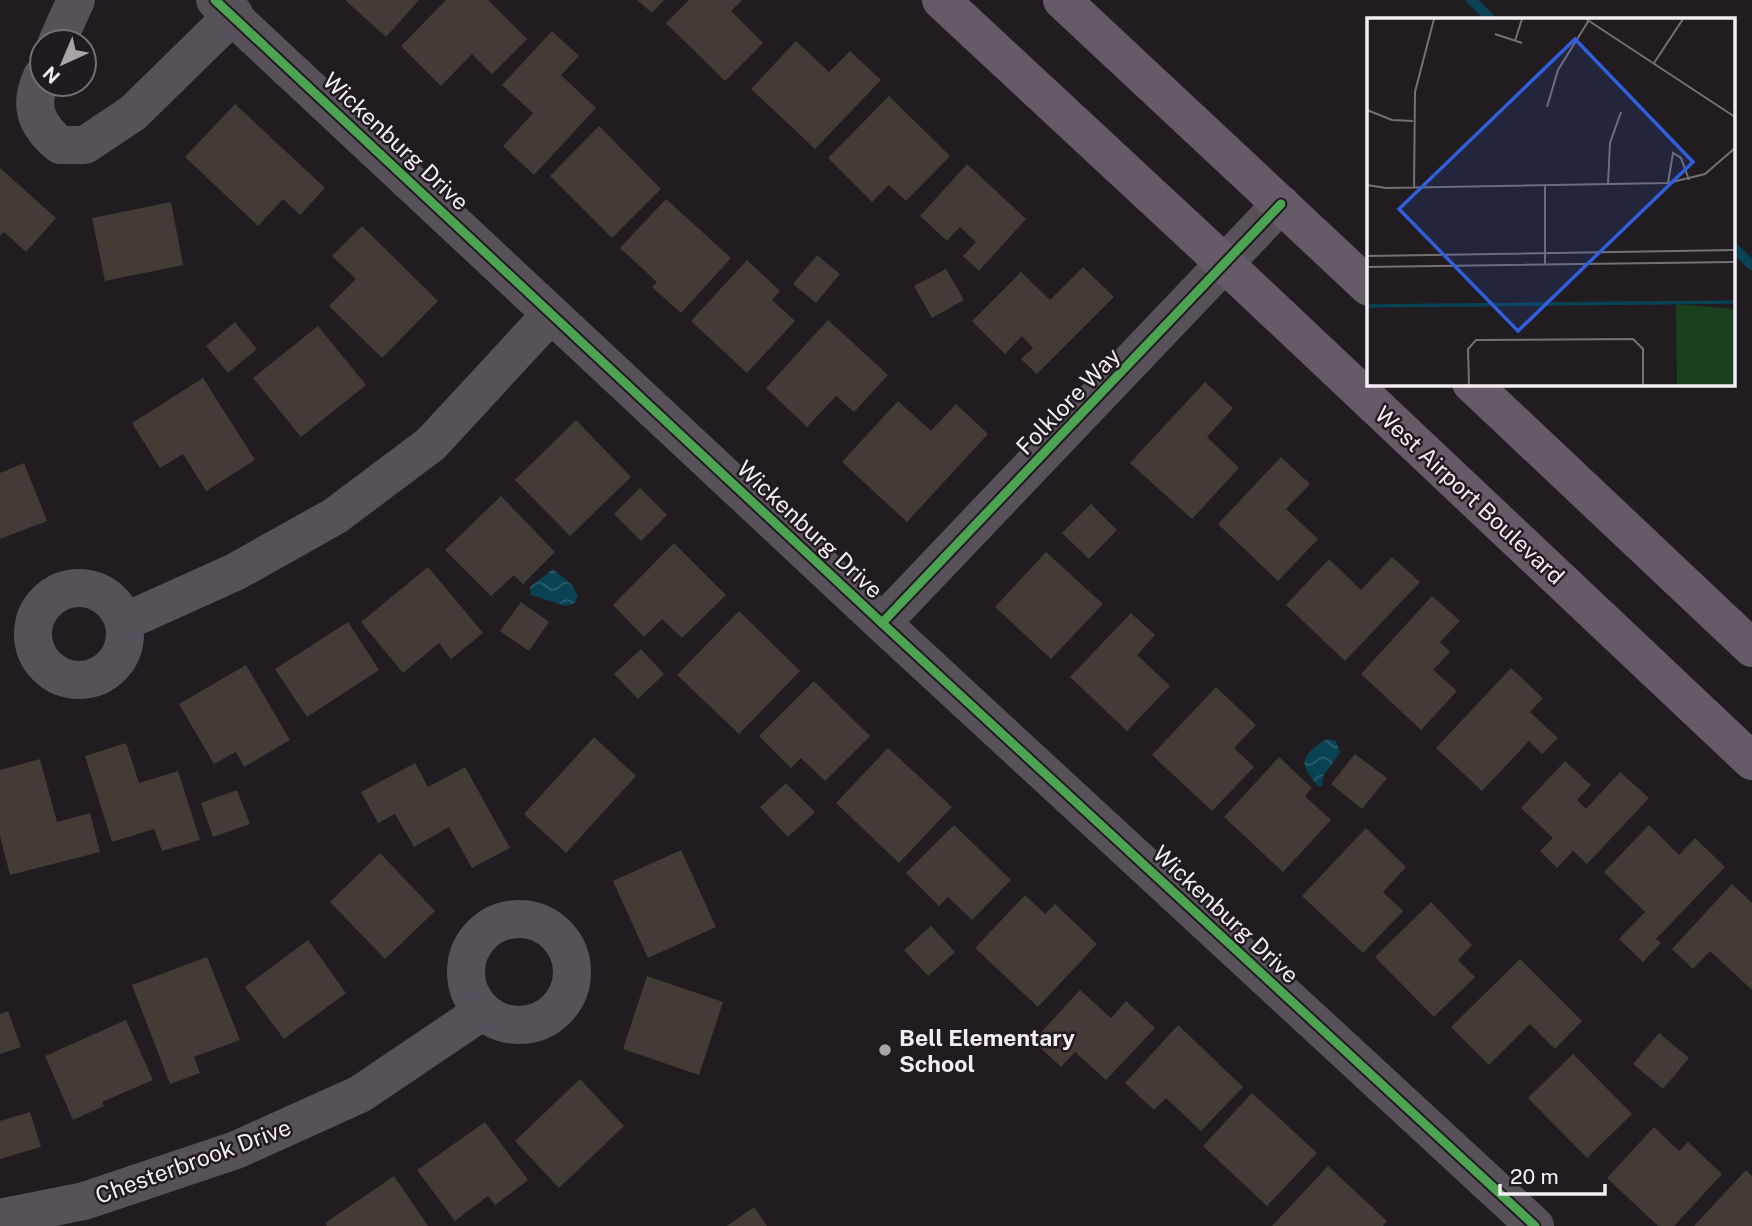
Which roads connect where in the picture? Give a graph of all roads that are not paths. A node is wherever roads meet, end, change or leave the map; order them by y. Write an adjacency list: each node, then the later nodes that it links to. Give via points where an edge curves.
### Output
1 (76, 0): 5 (street)
2 (941, 0): 8 (main road, West Airport Boulevard)
3 (1062, 0): 7 (main road)
4 (224, 7): 6 (street, Wickenburg Drive, via 133,113 85,145 60,145 42,130 35,108); 10 (street, Wickenburg Drive)
5 (63, 28)
6 (37, 98)
7 (1281, 204): 8 (street, Folklore Way); 9 (main road)
8 (1225, 264): 13 (street, Folklore Way); 15 (main road, West Airport Boulevard)
9 (1367, 285)
10 (551, 314): 12 (street, via 431,444 335,516 236,572); 13 (street, Wickenburg Drive)
11 (1473, 385): 14 (main road)
12 (124, 622)
13 (882, 623): 18 (street, Wickenburg Drive)
14 (1752, 648)
15 (1752, 761)
16 (483, 1011): 17 (street, Chesterbrook Drive, via 360,1094 236,1150 85,1201)
17 (0, 1218)
18 (1535, 1226)

